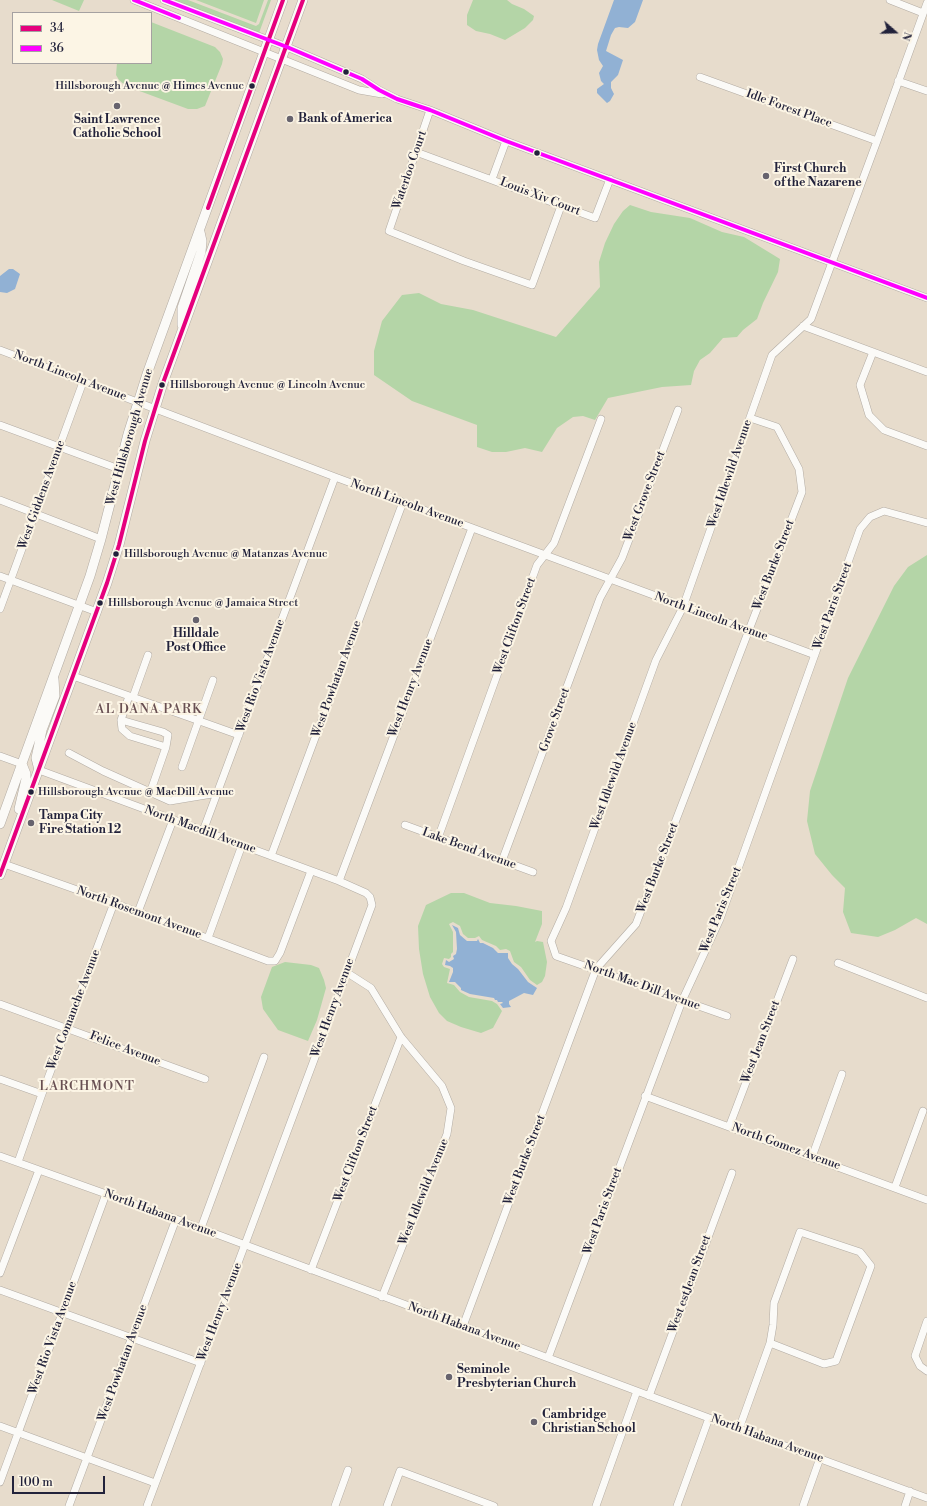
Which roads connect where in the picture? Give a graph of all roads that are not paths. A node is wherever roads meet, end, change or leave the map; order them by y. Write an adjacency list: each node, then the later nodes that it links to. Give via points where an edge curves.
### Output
1 (164, 0): 8 (street)
2 (283, 0): 8 (main road, West Hillsborough Avenue)
3 (303, 0): 9 (main road, West Hillsborough Avenue)
4 (890, 0): 7 (street)
5 (138, 1): 10 (street)
6 (927, 3): 7 (street, West Idlewild Avenue)
7 (924, 18): 13 (street, West Idlewild Avenue)
8 (269, 40): 9 (street); 10 (main road, West Hillsborough Avenue)
9 (287, 47): 11 (main road, West Hillsborough Avenue); 15 (street, via 362,79)
10 (264, 52): 11 (street); 23 (main road, West Hillsborough Avenue)
11 (282, 59): 15 (street, via 359,90); 27 (main road, West Hillsborough Avenue)
12 (700, 77): 18 (street, Idle Forest Place)
13 (898, 81): 14 (street); 18 (street, West Idlewild Avenue)
14 (927, 91)
15 (388, 95): 16 (street)
16 (430, 110): 17 (street); 19 (street, Waterloo Court)
17 (506, 141): 20 (street, Louis Xiv Court); 21 (street)
18 (877, 141): 24 (street, West Idlewild Avenue)
19 (416, 152): 20 (street, Louis Xiv Court); 22 (street, Waterloo Court, via 389,231 464,261 532,284)
20 (492, 179): 22 (street, Louis Xiv Court)
21 (610, 179): 22 (street, Louis Xiv Court, via 595,218); 24 (street)
22 (561, 206)
23 (199, 231): 27 (main road, via 202,252 182,308); 32 (main road, West Hillsborough Avenue)
24 (831, 263): 25 (street); 26 (street, West Idlewild Avenue, via 811,319)
25 (927, 298)
26 (803, 326): 29 (street); 35 (street, West Idlewild Avenue, via 772,355)
27 (182, 332): 33 (main road, West Hillsborough Avenue)
28 (0, 350): 31 (street, North Lincoln Avenue)
29 (872, 352): 30 (street); 38 (street, via 860,385 869,414 884,430)
30 (927, 372)
31 (83, 382): 32 (street, North Lincoln Avenue); 39 (street, West Giddens Avenue)
32 (138, 402): 33 (street, North Lincoln Avenue); 40 (main road, West Hillsborough Avenue)
33 (155, 409): 41 (street, North Lincoln Avenue); 55 (main road, West Hillsborough Avenue)
34 (678, 410): 51 (street, West Grove Street, via 622,558)
35 (750, 418): 53 (street, West Idlewild Avenue); 56 (street, West Burke Street, via 777,427 799,469 802,492)
36 (601, 419): 48 (street, West Clifton Street, via 554,543)
37 (0, 425): 39 (street)
38 (927, 446)
39 (59, 448): 40 (street); 44 (street, West Giddens Avenue)
40 (119, 469): 47 (main road, West Hillsborough Avenue)
41 (335, 477): 43 (street, North Lincoln Avenue); 65 (street, West Rio Vista Avenue)
42 (0, 500): 44 (street)
43 (403, 502): 46 (street, North Lincoln Avenue); 80 (street, West Powhatan Avenue)
44 (35, 514): 47 (street); 50 (street, West Giddens Avenue)
45 (927, 523): 58 (street, West Paris Street, via 884,511 870,517 860,529)
46 (472, 528): 48 (street, North Lincoln Avenue); 86 (street, West Henry Avenue)
47 (101, 539): 52 (main road, West Hillsborough Avenue)
48 (544, 556): 51 (street, North Lincoln Avenue); 78 (street, West Clifton Street, via 537,565)
49 (0, 576): 50 (street)
50 (10, 580): 52 (street); 54 (street, West Giddens Avenue)
51 (610, 580): 53 (street, North Lincoln Avenue); 81 (street, Grove Street, via 600,598)
52 (80, 606): 55 (street); 59 (main road, West Hillsborough Avenue)
53 (683, 607): 56 (street, North Lincoln Avenue); 90 (street, West Idlewild Avenue, via 656,660 566,908 551,941)
54 (0, 609)
55 (97, 612): 60 (main road, West Hillsborough Avenue)
56 (749, 631): 58 (street, North Lincoln Avenue); 93 (street, West Burke Street, via 636,924)
57 (148, 655): 62 (street)
58 (815, 655): 96 (street, West Paris Street, via 720,919)
59 (54, 676): 69 (main road, West Hillsborough Avenue); 71 (main road, via 55,696 42,730 36,758)
60 (73, 676): 62 (street); 71 (main road, West Hillsborough Avenue)
61 (213, 680): 64 (street)
62 (131, 697): 63 (street); 64 (street)
63 (121, 720): 66 (street, via 122,729 130,736); 66 (street, via 163,732 168,735)
64 (199, 721): 65 (street); 70 (street)
65 (239, 735): 73 (street, West Rio Vista Avenue)
66 (166, 747): 72 (street)
67 (69, 753): 72 (street)
68 (0, 756): 69 (street)
69 (22, 764): 75 (main road, West Hillsborough Avenue); 82 (main road, via 26,779 20,806 2,857)
70 (182, 767)
71 (39, 770): 74 (street, North Macdill Avenue); 82 (main road, West Hillsborough Avenue)
72 (150, 793): 73 (street, via 170,801)
73 (218, 793): 77 (street, West Rio Vista Avenue)
74 (173, 820): 77 (street, North Macdill Avenue); 88 (street)
75 (0, 824)
76 (405, 825): 78 (street, Lake Bend Avenue)
77 (203, 831): 79 (street, North Macdill Avenue)
78 (438, 838): 81 (street, Lake Bend Avenue)
79 (242, 845): 80 (street, North Macdill Avenue); 89 (street)
80 (271, 856): 83 (street, North Macdill Avenue)
81 (502, 861): 84 (street, Lake Bend Avenue)
82 (4, 864): 85 (main road, West Hillsborough Avenue); 87 (street, North Rosemont Avenue)
83 (311, 871): 86 (street, North Macdill Avenue); 89 (street, North Rosemont Avenue, via 275,961 268,961)
84 (533, 872)
85 (0, 875)
86 (339, 881): 94 (street, West Henry Avenue, via 366,893 372,905)
87 (114, 903): 88 (street, North Rosemont Avenue); 99 (street, West Comanche Avenue)
88 (138, 912): 89 (street, North Rosemont Avenue)
89 (208, 938)
90 (556, 956): 93 (street, North Mac Dill Avenue)
91 (793, 959): 108 (street, West Jean Street)
92 (838, 963): 95 (street)
93 (596, 970): 96 (street, North Mac Dill Avenue); 126 (street, West Burke Street)
94 (346, 972): 100 (street, via 371,988); 119 (street, West Henry Avenue)
95 (927, 998)
96 (682, 1001): 98 (street, North Mac Dill Avenue); 106 (street, West Paris Street)
97 (0, 1004): 99 (street, Felice Avenue)
98 (727, 1016)
99 (67, 1028): 104 (street, Felice Avenue); 105 (street, West Comanche Avenue)
100 (401, 1037): 120 (street, West Clifton Street); 123 (street, West Idlewild Avenue, via 442,1086 451,1108 447,1134)
101 (264, 1057): 118 (street)
102 (842, 1074): 110 (street)
103 (0, 1079): 105 (street)
104 (205, 1079)
105 (42, 1094): 111 (street, West Comanche Avenue)
106 (645, 1096): 108 (street, North Gomez Avenue); 129 (street, West Paris Street)
107 (923, 1111): 114 (street)
108 (729, 1127): 110 (street, North Gomez Avenue)
109 (0, 1156): 111 (street, North Habana Avenue)
110 (812, 1157): 114 (street, North Gomez Avenue)
111 (18, 1162): 112 (street, North Habana Avenue)
112 (39, 1170): 115 (street, North Habana Avenue); 121 (street)
113 (732, 1173): 133 (street, West estJean Street)
114 (895, 1187): 116 (street, North Gomez Avenue)
115 (106, 1194): 117 (street, North Habana Avenue); 124 (street, West Rio Vista Avenue)
116 (927, 1200)
117 (176, 1219): 118 (street, North Habana Avenue); 127 (street, West Powhatan Avenue)
118 (201, 1228): 119 (street, North Habana Avenue)
119 (245, 1245): 120 (street, North Habana Avenue); 130 (street, West Henry Avenue)
120 (311, 1270): 123 (street, North Habana Avenue)
121 (0, 1273)
122 (0, 1290): 124 (street)
123 (382, 1297): 126 (street, North Habana Avenue)
124 (63, 1313): 127 (street); 137 (street, West Rio Vista Avenue)
125 (927, 1321): 131 (street, via 915,1356 920,1366)
126 (462, 1326): 129 (street, North Habana Avenue)
127 (132, 1338): 130 (street); 138 (street, West Powhatan Avenue)
128 (770, 1343): 128 (street, via 774,1325 774,1302 800,1232 860,1252 872,1266 836,1361 824,1364); 136 (street)
129 (548, 1358): 132 (street, North Habana Avenue)
130 (201, 1363): 142 (street, West Henry Avenue)
131 (927, 1371)
132 (637, 1391): 133 (street, North Habana Avenue); 150 (street)
133 (649, 1396): 134 (street, North Habana Avenue)
134 (709, 1418): 136 (street, North Habana Avenue); 151 (street)
135 (0, 1426): 137 (street)
136 (739, 1429): 139 (street, North Habana Avenue)
137 (18, 1433): 138 (street); 141 (street, West Rio Vista Avenue)
138 (87, 1458): 142 (street); 145 (street, West Powhatan Avenue)
139 (820, 1458): 143 (street, North Habana Avenue); 152 (street)
140 (348, 1470): 147 (street)
141 (0, 1482)
142 (155, 1483): 146 (street, West Henry Avenue)
143 (910, 1491): 144 (street, North Habana Avenue); 153 (street)
144 (927, 1498)
145 (69, 1506)
146 (147, 1506)
147 (335, 1506)
148 (387, 1506): 149 (street, via 400,1471)
149 (494, 1506)
150 (596, 1506)
151 (677, 1506)
152 (803, 1506)
153 (905, 1506)

